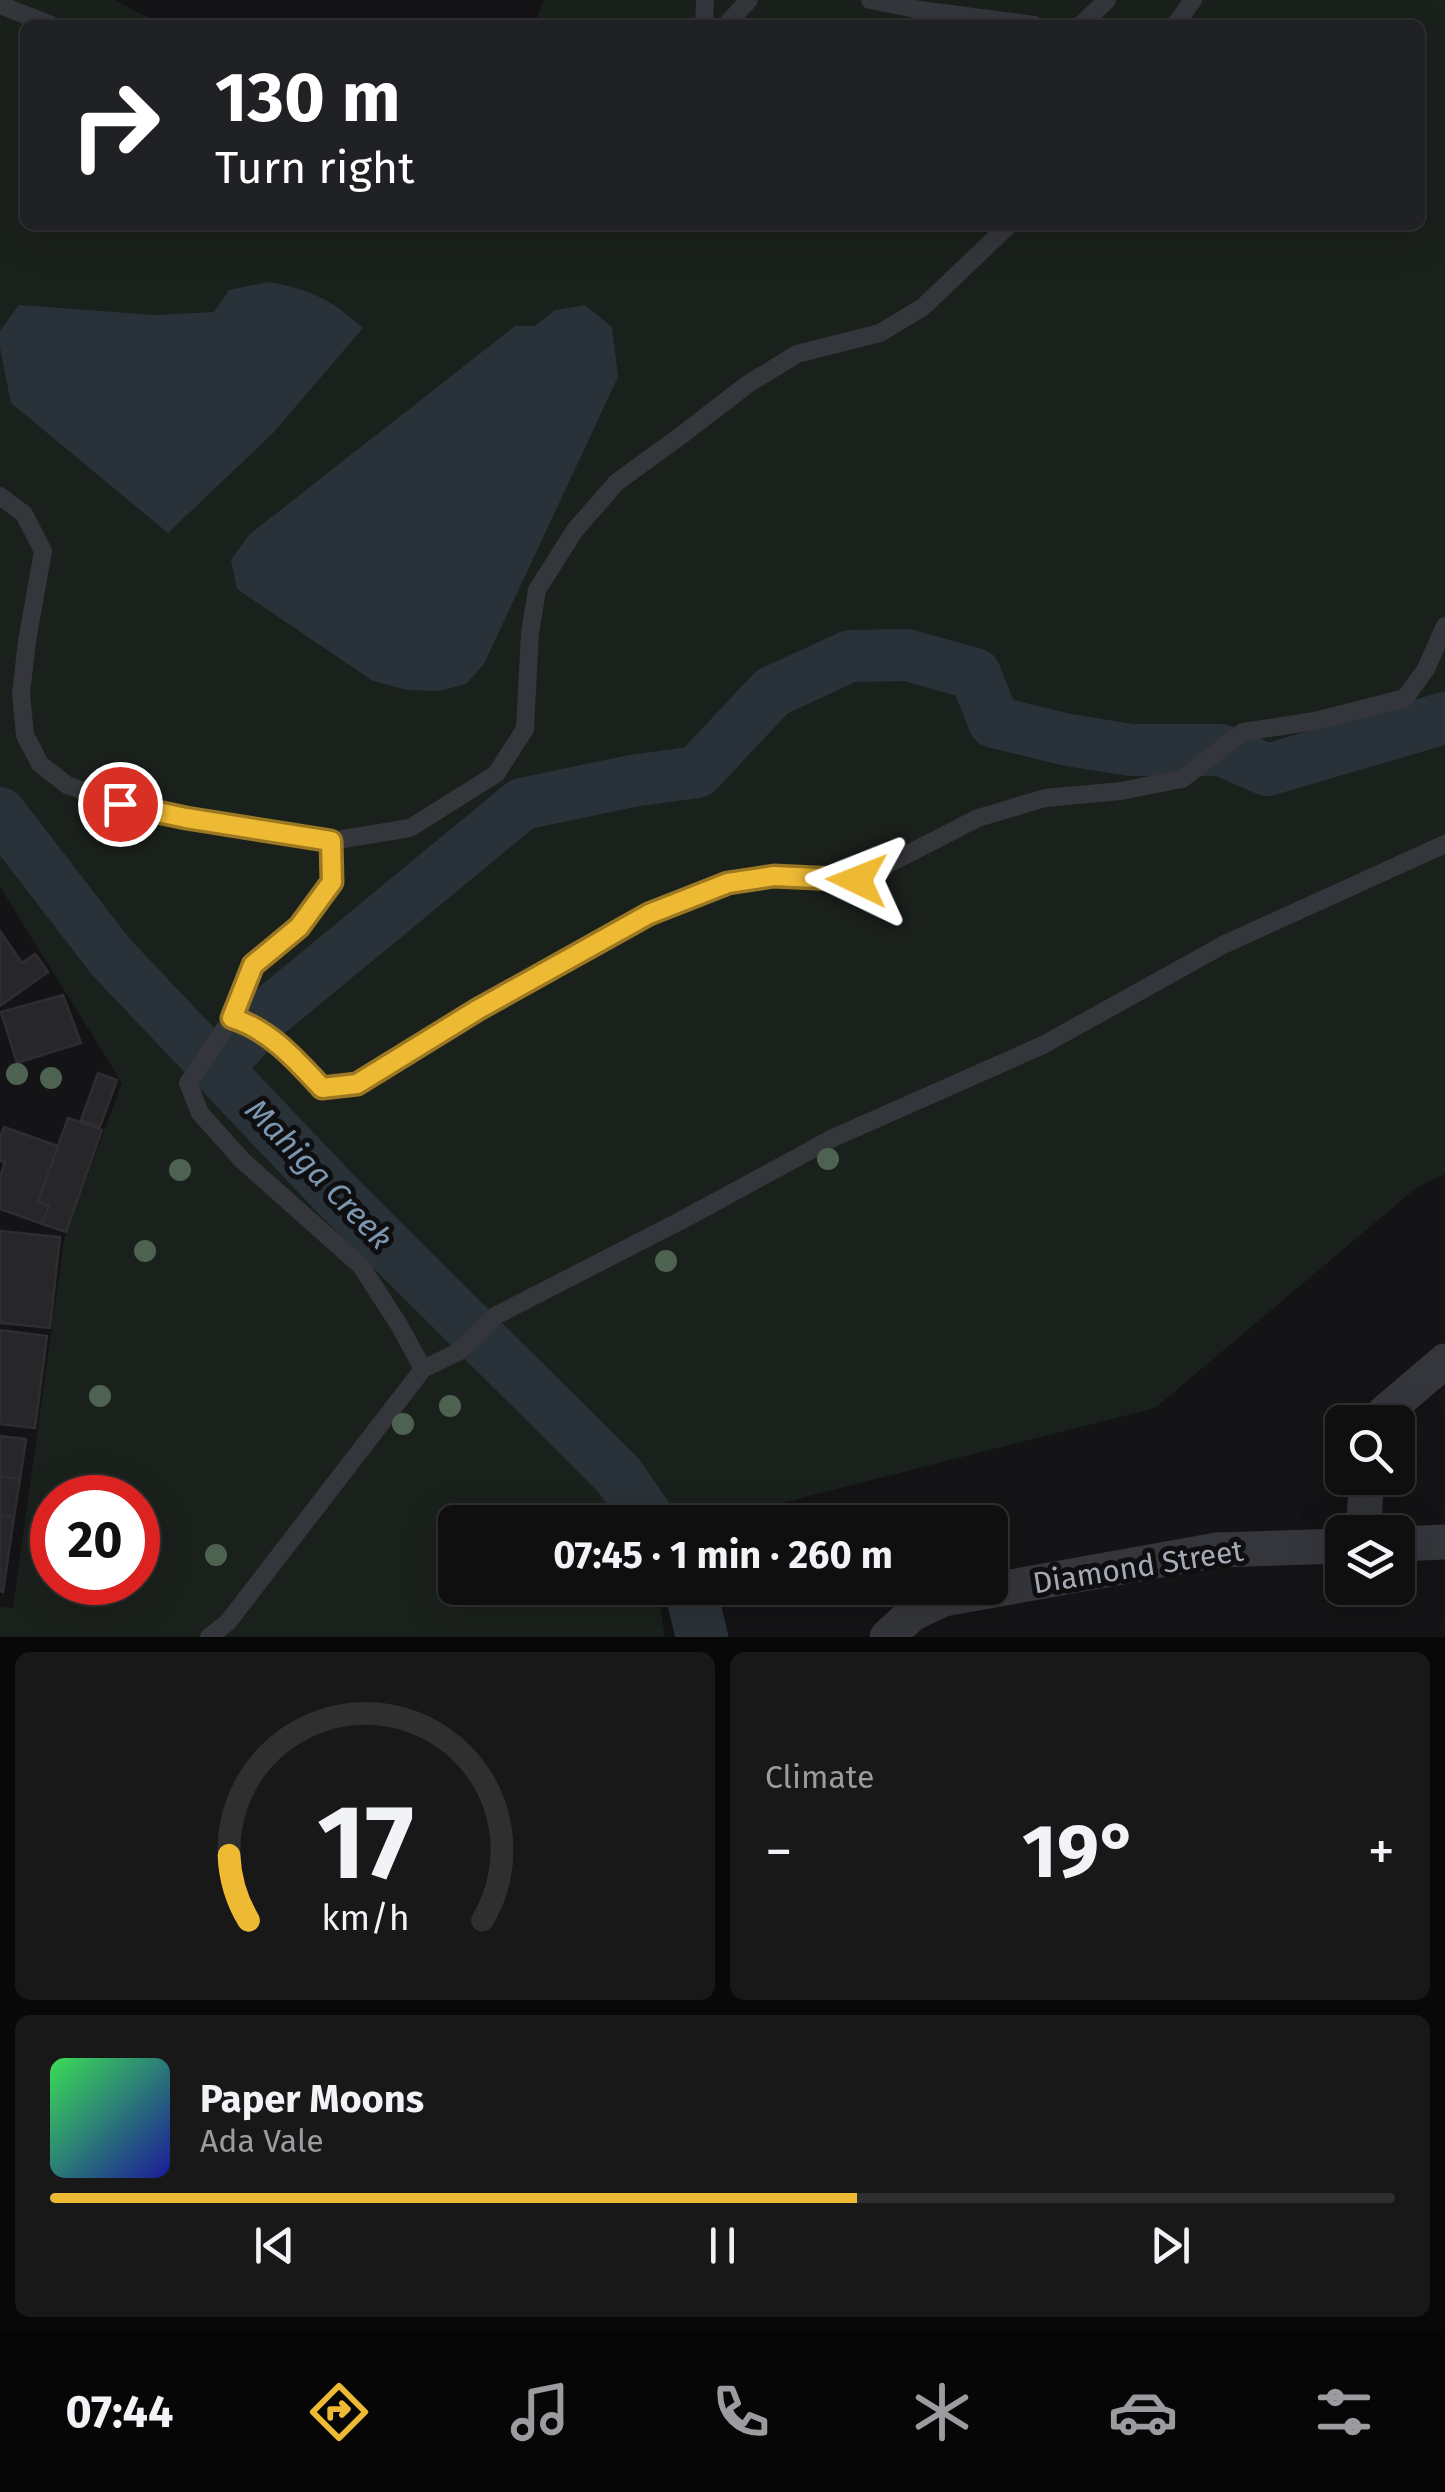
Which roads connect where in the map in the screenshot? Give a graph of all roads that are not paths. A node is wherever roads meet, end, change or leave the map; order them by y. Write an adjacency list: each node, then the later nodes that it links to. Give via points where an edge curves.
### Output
1 (749, 0): 6 (lane)
2 (870, 0): 7 (lane)
3 (1107, 0): 8 (lane)
4 (0, 4): 5 (lane)
5 (39, 20)
6 (731, 20)
7 (996, 20)
8 (1086, 20)
9 (1004, 230): 12 (lane, via 923,307 880,333 797,354 617,482 536,590 525,729 496,774 410,828)
10 (0, 496): 12 (lane, via 24,514 43,551 21,694 25,735 40,764 68,785 120,804)
11 (1445, 626): 14 (lane, via 1405,698 1243,732 1182,779 1045,798 978,818 857,880 774,876 728,883 649,914 357,1084 322,1088 291,1054)
12 (331, 841): 14 (lane, via 332,882 299,927 253,965)
13 (1445, 844): 16 (lane, via 1224,946 1043,1045 834,1138 495,1316 460,1351)
14 (235, 1018): 16 (lane, via 188,1083 200,1113 242,1160 361,1266)
15 (1445, 1361): 17 (street)
16 (423, 1369): 21 (lane, via 228,1622)
17 (1393, 1405)
18 (1445, 1542): 19 (street)
19 (1415, 1543)
20 (1325, 1547): 22 (street, Diamond Street, via 1218,1550 944,1599)
21 (209, 1637)
22 (886, 1637)

